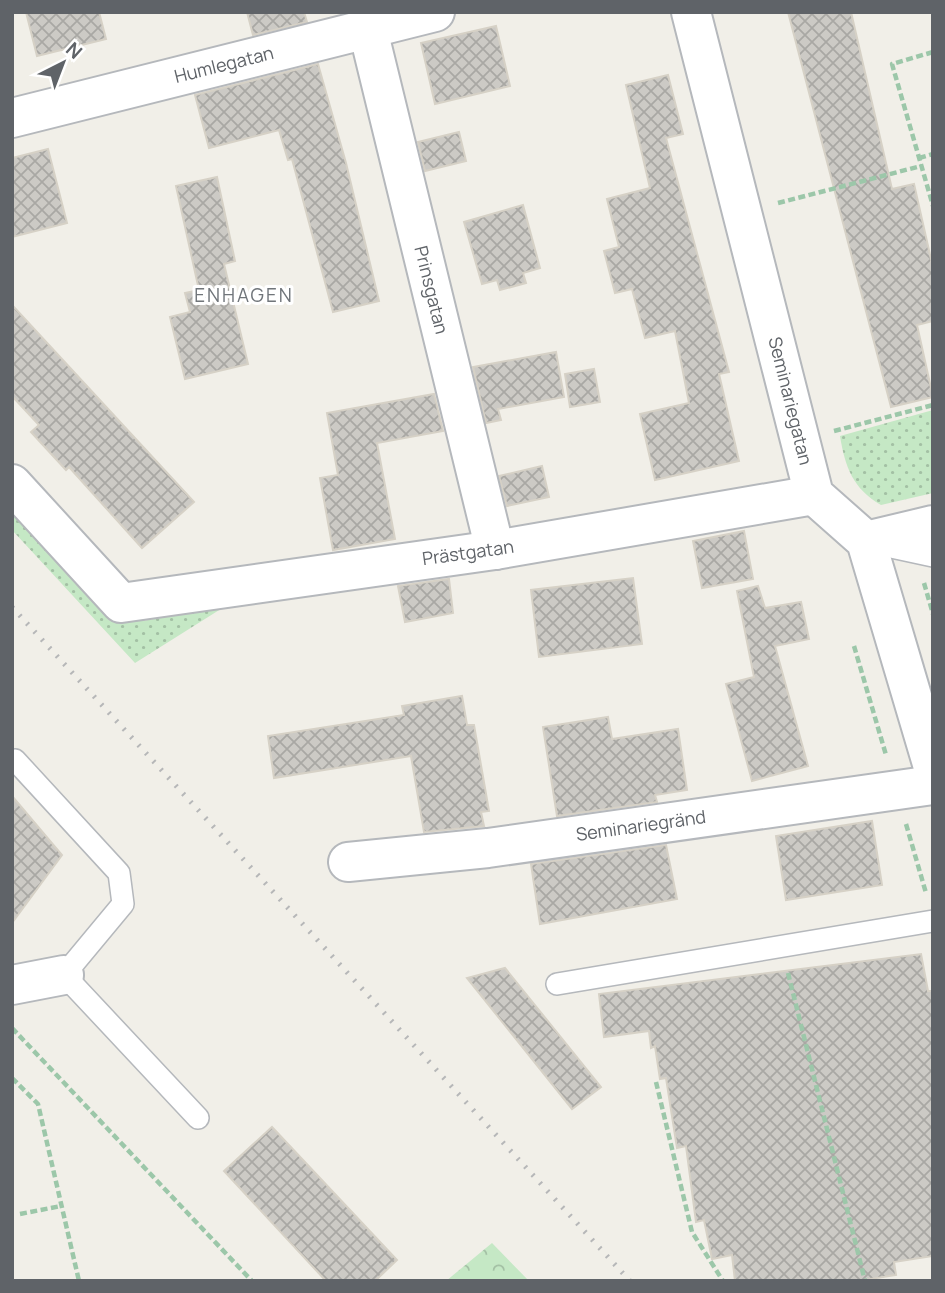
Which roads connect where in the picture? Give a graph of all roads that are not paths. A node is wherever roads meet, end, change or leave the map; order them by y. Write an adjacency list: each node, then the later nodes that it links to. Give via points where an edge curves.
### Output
1 (435, 12): 3 (street, Humlegatan)
2 (691, 12): 6 (street, Seminariegatan)
3 (368, 30): 4 (street, Humlegatan); 9 (street, Prinsgatan)
4 (12, 118)
5 (12, 484): 9 (street, Prästgatan, via 121,603)
6 (814, 495): 8 (street); 9 (street, Prästgatan)
7 (933, 525): 8 (street)
8 (866, 541): 10 (lane); 12 (street)
9 (495, 550)
10 (933, 556)
11 (15, 760): 16 (lane, via 119,873 123,904)
12 (933, 767)
13 (914, 788): 14 (street, Seminariegränd, via 488,848)
14 (348, 862)
15 (931, 912): 17 (lane, via 781,946)
16 (64, 975): 18 (street); 19 (lane)
17 (557, 984)
18 (12, 985)
19 (198, 1118)

